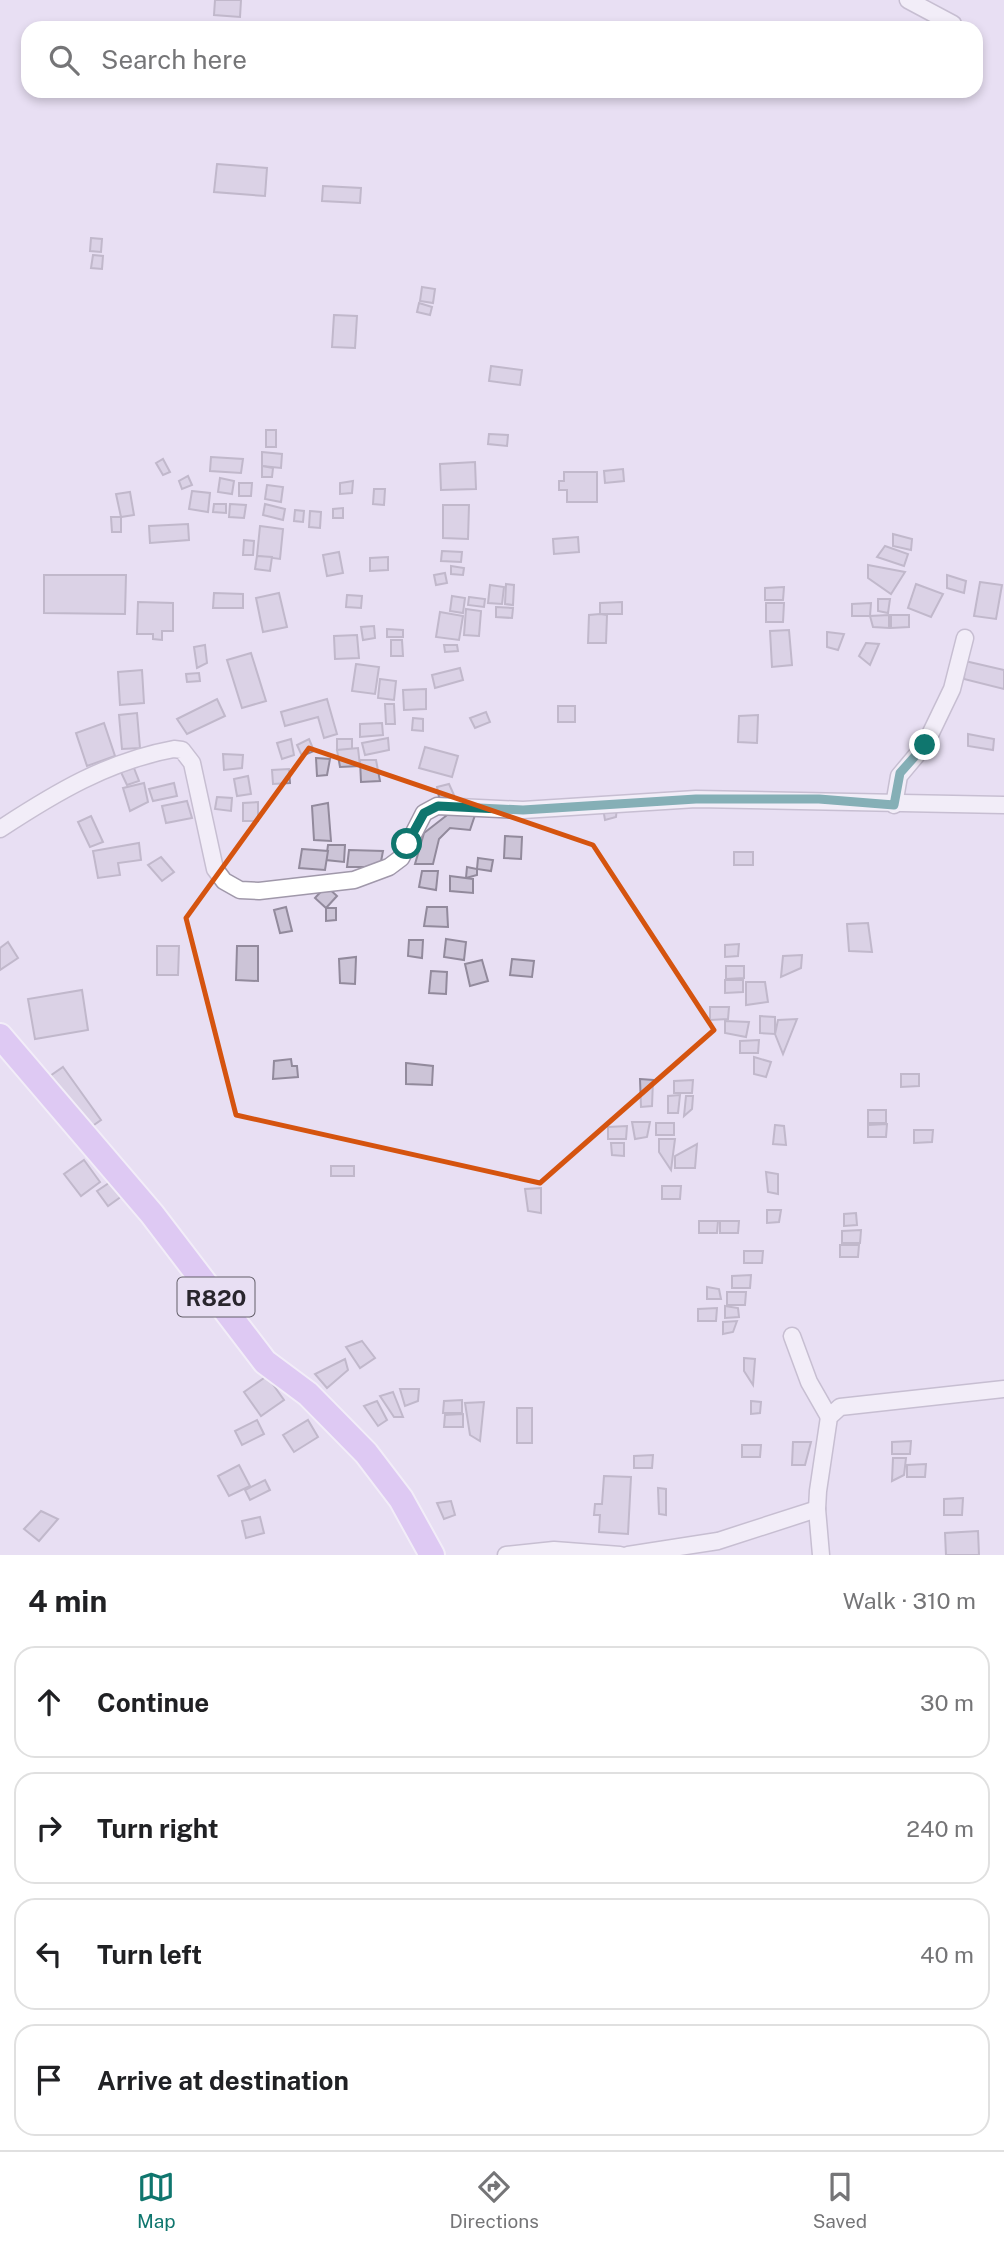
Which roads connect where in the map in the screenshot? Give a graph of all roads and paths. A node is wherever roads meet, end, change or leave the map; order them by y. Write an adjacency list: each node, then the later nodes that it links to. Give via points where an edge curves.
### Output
1 (908, 0): 2 (street)
2 (947, 21)
3 (965, 638): 4 (street, via 951,689 925,745 900,773)
4 (894, 805): 5 (street); 6 (street, via 819,799 696,799 523,810 438,806 424,813 401,858 389,867 331,884 240,890 215,869 192,763 182,750 174,749 96,772)
5 (1004, 805)
6 (0, 829)
7 (0, 1036): 12 (main road, R820, via 152,1214 265,1362 308,1394 366,1453 401,1499)
8 (792, 1336): 10 (street, via 809,1382)
9 (1004, 1389): 10 (street, via 857,1404 840,1407)
10 (829, 1417): 11 (street)
11 (817, 1509): 15 (street, via 718,1541); 16 (street)
12 (432, 1555)
13 (506, 1555): 14 (street, via 554,1550)
14 (620, 1555)
15 (628, 1555)
16 (821, 1555)

